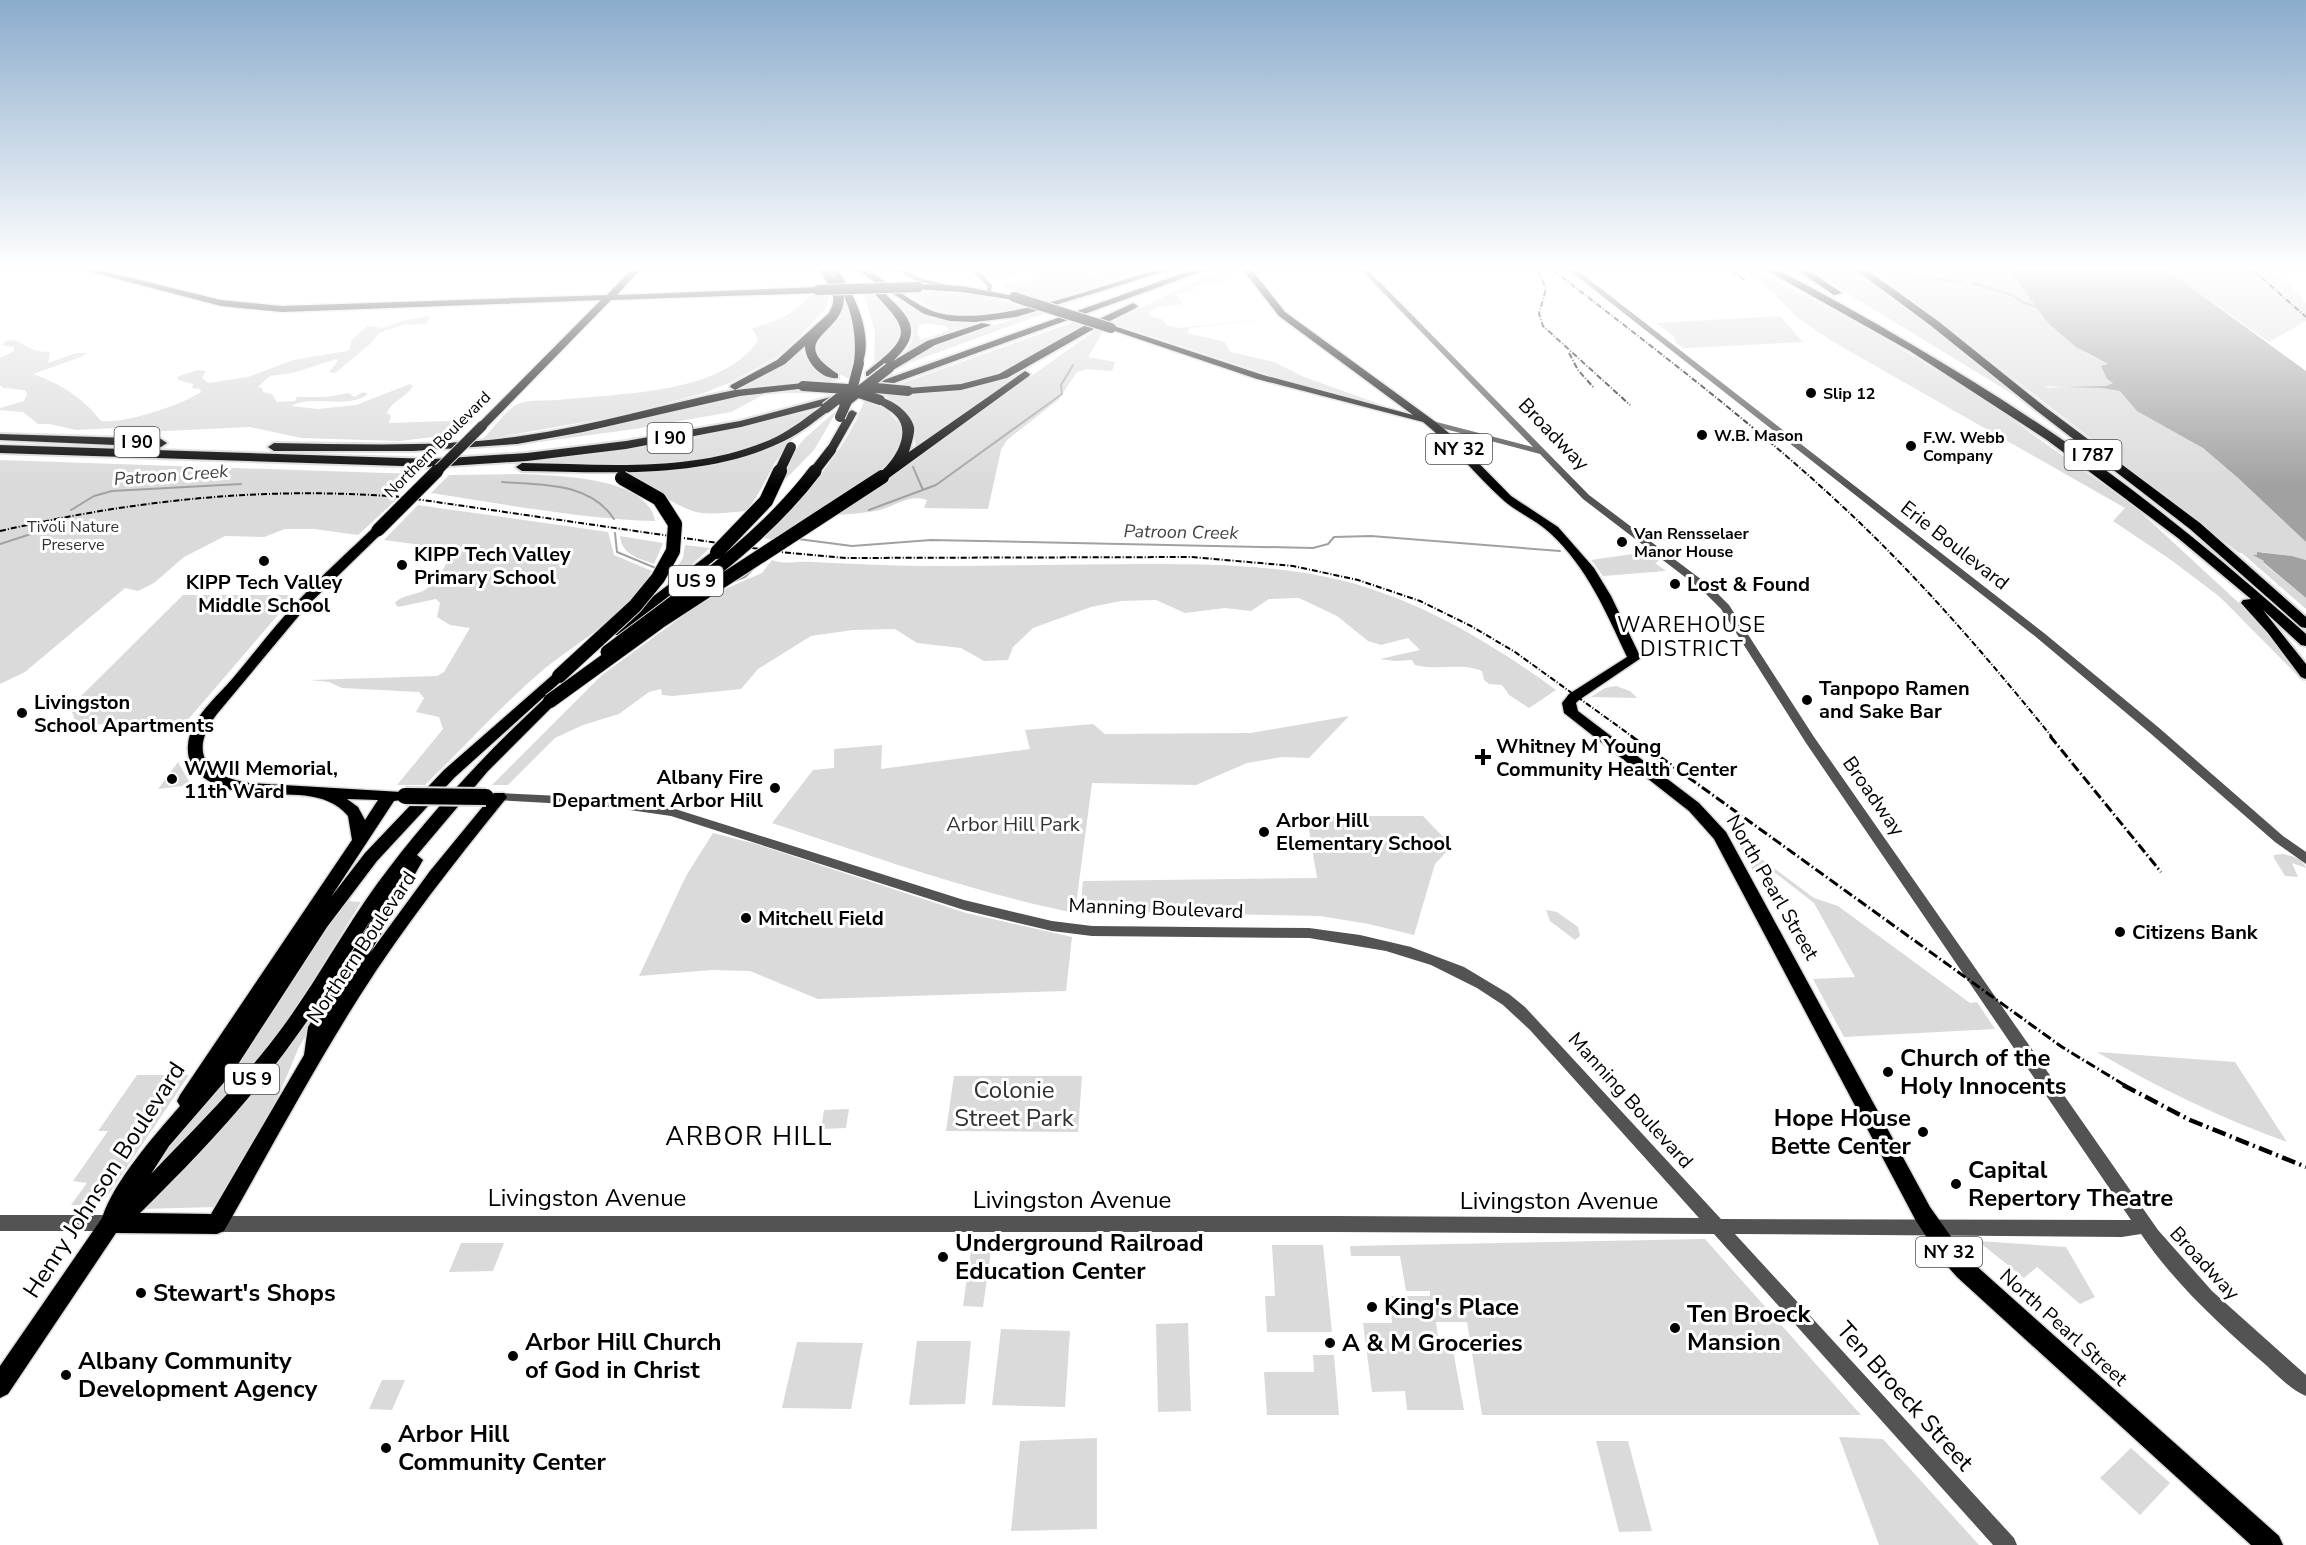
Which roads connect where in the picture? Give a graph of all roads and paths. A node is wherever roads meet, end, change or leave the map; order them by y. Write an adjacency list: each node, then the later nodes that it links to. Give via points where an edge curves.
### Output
1 (565, 342): 38 (main road, Northern Boulevard, bridge, via 313,593 200,729 195,747 204,772 215,780 249,789)
2 (804, 342): 20 (highway, via 787,358 752,379)
3 (812, 342): 10 (highway, bridge, via 810,351 816,364 834,376 871,388 908,391 950,389 995,379)
4 (861, 342): 19 (main road, US 9)
5 (869, 342): 19 (main road, US 9)
6 (907, 342): 28 (highway, bridge, via 826,408 778,440 721,459 665,466)
7 (934, 342): 31 (highway, bridge, via 889,368 803,434 791,447 766,501)
8 (974, 342): 23 (highway, I 90, via 806,398 710,421 597,440 470,452)
9 (1001, 342): 26 (highway, I 90, via 867,390 763,419 661,439 527,458 433,463)
10 (1064, 342)
11 (1068, 342): 29 (highway)
12 (1154, 342): 21 (main road, bridge, via 1260,377)
13 (1320, 342): 21 (main road, North Pearl Street / NY 32)
14 (1434, 342): 27 (street, Broadway)
15 (1664, 342): 43 (street, Erie Boulevard, via 2040,635)
16 (1901, 342): 30 (highway, I 787, via 2069,449)
17 (1916, 342): 32 (highway, I 787, via 2054,428)
18 (1958, 342): 32 (highway, via 2230,554)
19 (864, 362): 25 (main road, US 9, bridge); 25 (main road, US 9, bridge, via 861,391 852,413)
20 (638, 417): 23 (highway, via 554,435 475,446); 29 (highway, bridge, via 751,390 803,386 847,389 880,400 907,423 909,431 902,456)
21 (1429, 422): 27 (street); 49 (main road, North Pearl Street / NY 32, via 1507,498 1554,530 1588,568 1634,658 1574,697 1569,703 1570,711 1694,807 1720,836)
22 (0, 437): 23 (highway, I 90)
23 (274, 447)
24 (0, 449): 26 (highway, I 90)
25 (825, 449): 31 (main road, US 9, bridge, via 769,507); 37 (main road, US 9, bridge, via 795,493 749,537)
26 (113, 453): 28 (highway, via 372,467)
27 (1542, 453): 50 (street, Broadway, via 1593,504 1706,588 1725,607 1844,791)
28 (548, 467): 36 (highway, bridge, via 622,478 646,490 667,509 675,533 672,553 662,575 645,597)
29 (882, 477): 37 (highway, bridge, via 665,618)
30 (2176, 530): 34 (highway, I 787); 35 (highway, via 2264,619)
31 (717, 552): 36 (main road, US 9, bridge)
32 (2251, 575): 33 (highway, I 787)
33 (2306, 624)
34 (2306, 642)
35 (2306, 674)
36 (559, 676): 45 (main road, US 9 / US 9, via 449,774 371,857 321,922 226,1066)
37 (550, 701): 41 (main road, US 9)
38 (319, 791): 39 (main road); 42 (main road, via 356,813)
39 (397, 796): 40 (main road, bridge); 42 (main road)
40 (493, 797): 44 (main road, Northern Boulevard, via 381,950); 51 (street, Manning Boulevard, via 602,802 672,812 964,905 1052,926 1092,931 1309,933 1362,939 1427,957 1504,998 1535,1026)
41 (444, 811): 44 (main road, via 317,1027); 47 (main road, US 9, via 386,884 299,1019 260,1070 134,1206)
42 (359, 839): 45 (main road, Henry Johnson Boulevard)
43 (2306, 859)
44 (313, 1060): 48 (main road, Northern Boulevard)
45 (163, 1140): 47 (main road, Henry Johnson Boulevard / US 9, via 116,1207)
46 (0, 1223): 47 (street, Livingston Avenue)
47 (111, 1223): 48 (main road, Livingston Avenue); 52 (main road, Henry Johnson Boulevard / US 9)
48 (217, 1224): 51 (street, Livingston Avenue)
49 (1931, 1226): 50 (street, Livingston Avenue); 51 (street, Livingston Avenue); 55 (main road, North Pearl Street / NY 32, via 1965,1270)
50 (2145, 1226): 53 (street, Broadway, via 2177,1268 2226,1317)
51 (1718, 1227): 54 (street, Ten Broeck Street)
52 (0, 1386)
53 (2306, 1387)
54 (2007, 1545)
55 (2270, 1545)

